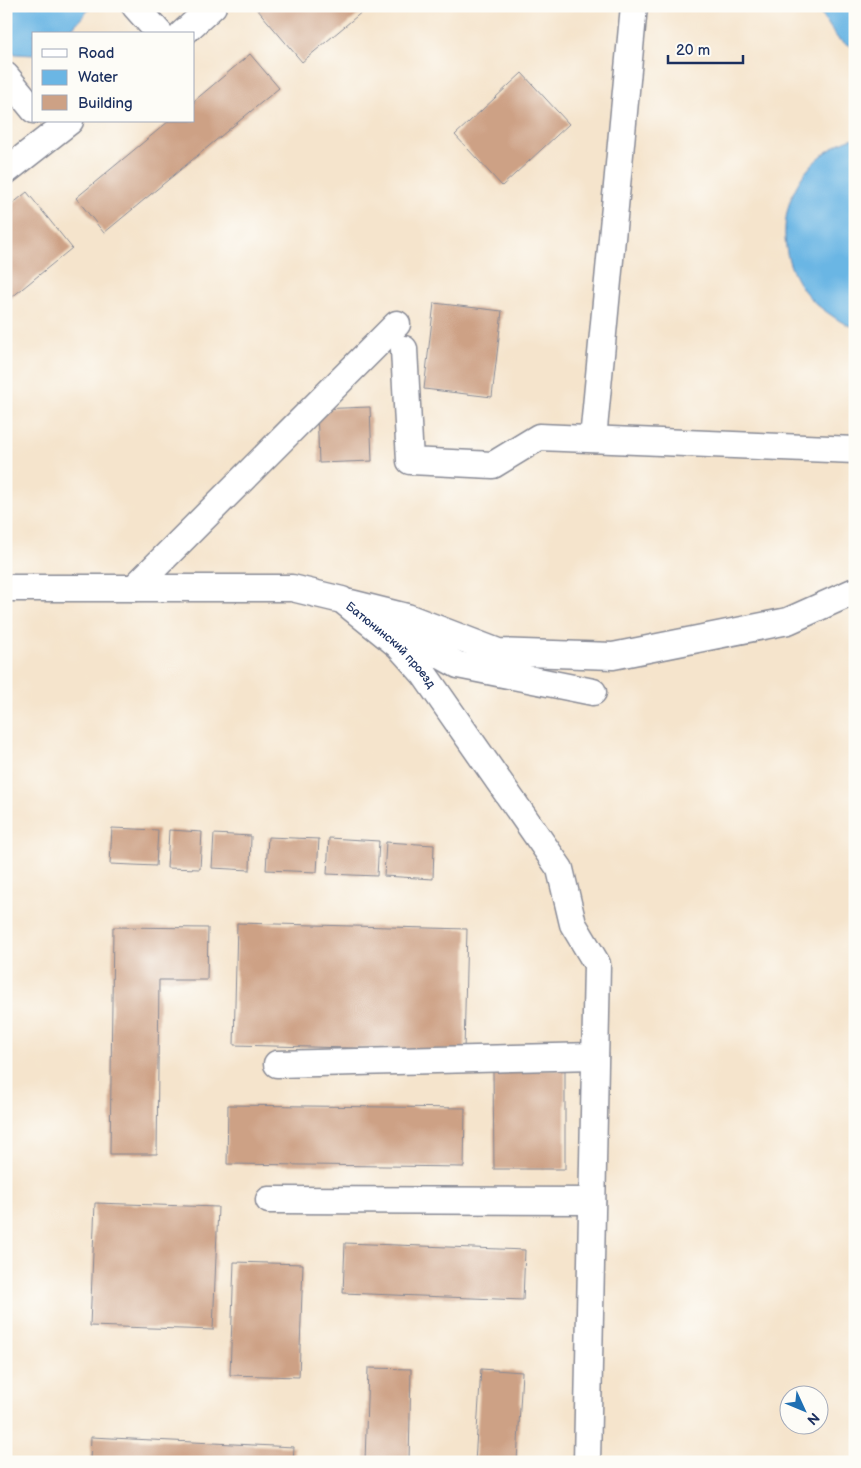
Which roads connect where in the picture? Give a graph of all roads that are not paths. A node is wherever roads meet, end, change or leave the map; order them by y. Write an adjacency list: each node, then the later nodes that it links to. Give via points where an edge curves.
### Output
1 (135, 6): 4 (street)
2 (213, 6): 5 (street)
3 (634, 6): 12 (street)
4 (158, 32)
5 (184, 32)
6 (6, 76): 7 (street)
7 (32, 108)
8 (56, 125): 9 (street)
9 (6, 171)
10 (397, 324): 15 (street)
11 (404, 348): 12 (street, via 410,462 493,465 539,437)
12 (593, 439): 13 (street)
13 (855, 450)
14 (6, 588): 15 (street, Батюнинский проезд)
15 (134, 588): 17 (street, Батюнинский проезд, via 292,588)
16 (855, 590): 17 (street, via 788,621 613,656 498,652 407,617)
17 (342, 600): 18 (street, via 458,665); 19 (street, Батюнинский проезд, via 399,646 424,674 560,869 573,924 597,964)
18 (593, 692)
19 (595, 1056): 20 (street); 22 (street)
20 (277, 1064)
21 (269, 1200): 22 (street)
22 (592, 1201): 23 (street)
23 (587, 1462)

